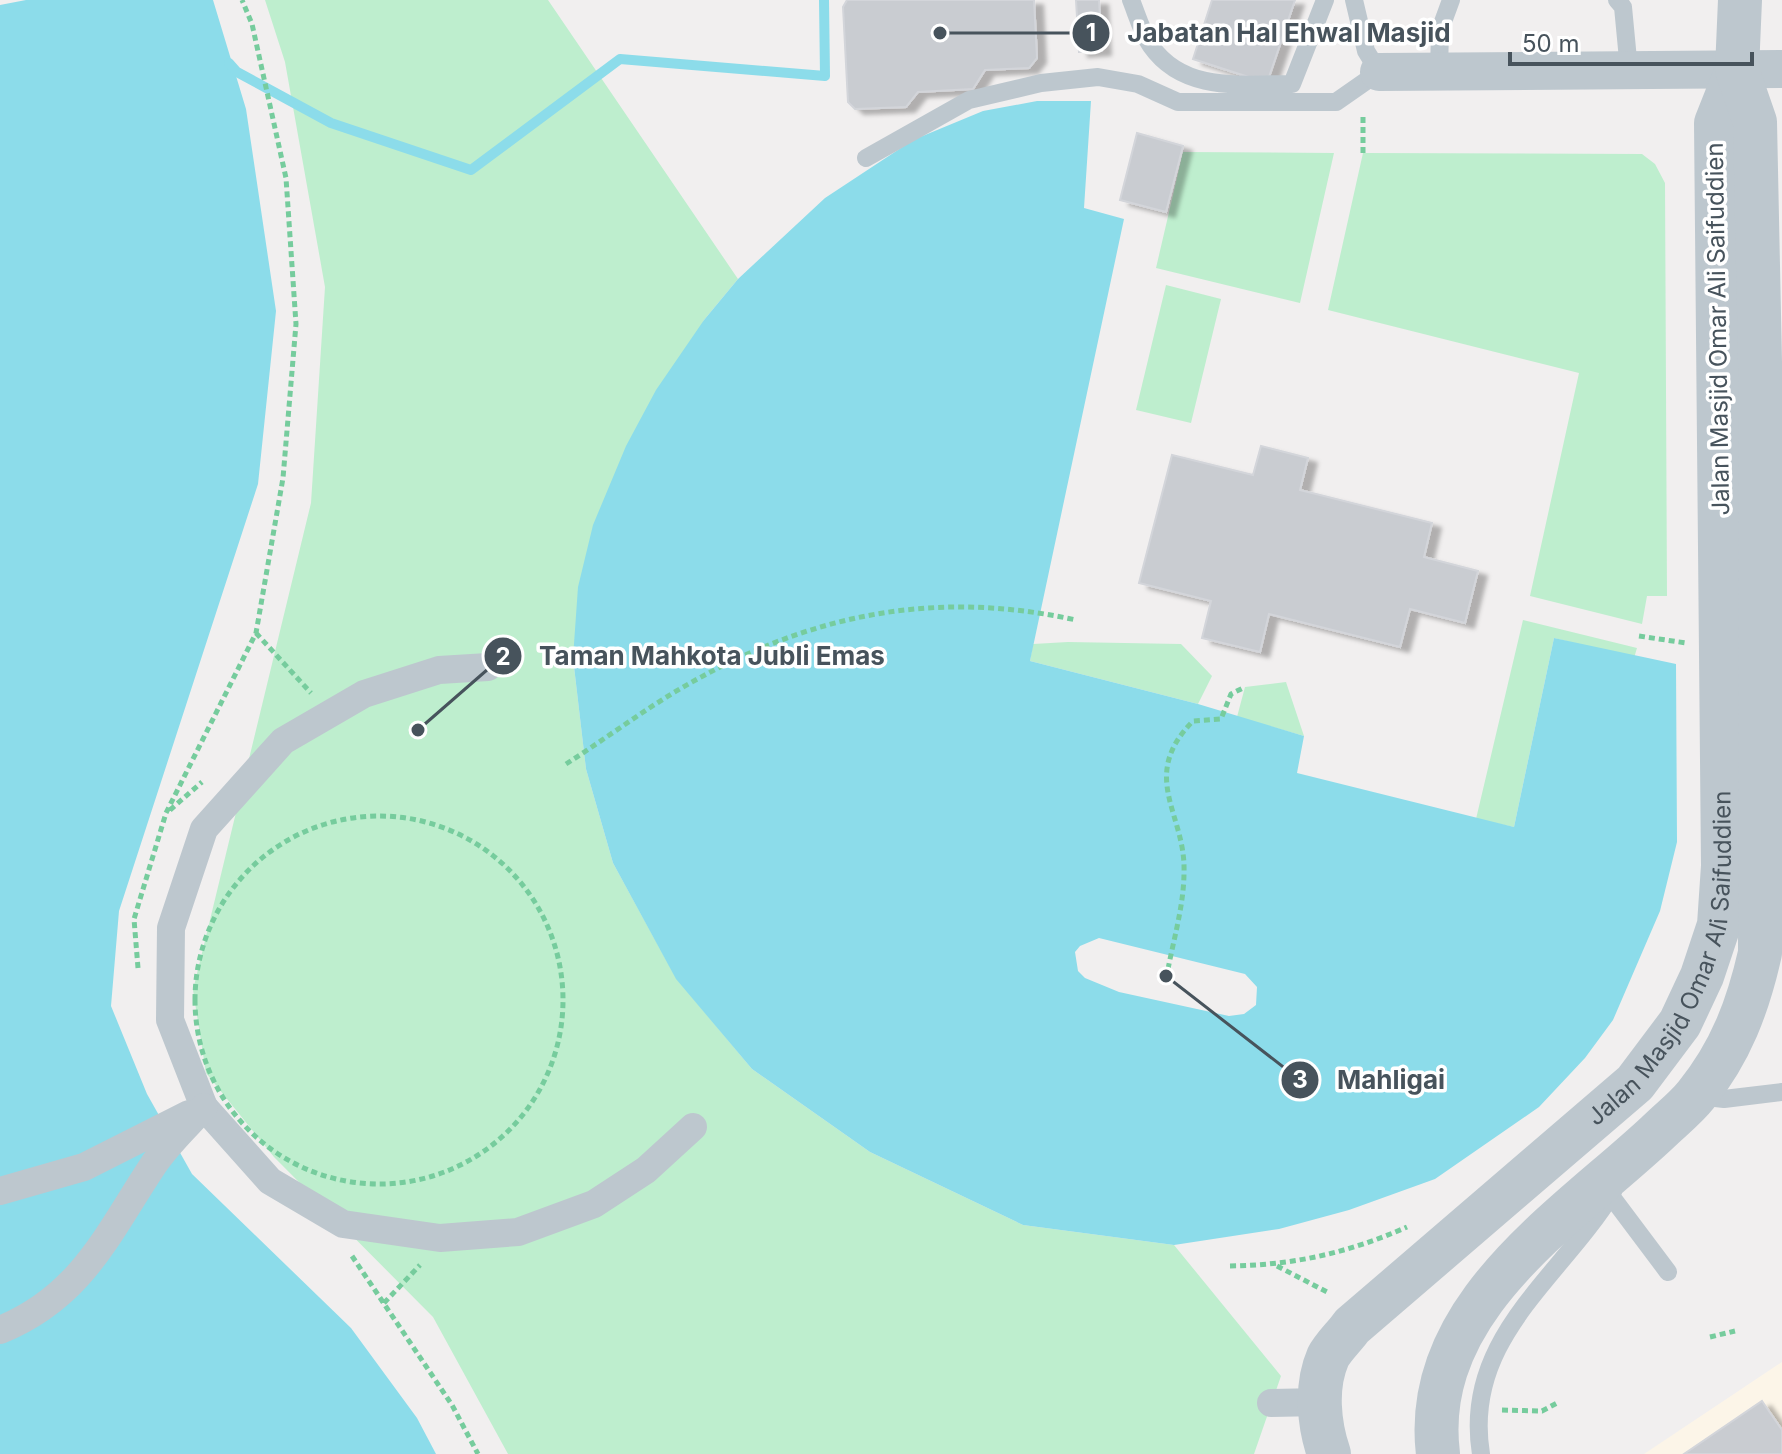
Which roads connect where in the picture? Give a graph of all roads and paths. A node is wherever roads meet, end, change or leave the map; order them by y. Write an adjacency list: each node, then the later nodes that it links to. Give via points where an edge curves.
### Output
1 (1131, 0): 2 (lane, via 1150,45 1166,62 1188,78 1222,84 1292,84)
2 (1325, 0)
3 (1354, 0): 11 (lane)
4 (1451, 0): 10 (lane, via 1440,30)
5 (1617, 0): 8 (lane, via 1623,7)
6 (1740, 0): 9 (street)
7 (1782, 69): 9 (street)
8 (1629, 70): 9 (street); 10 (street)
9 (1737, 70): 14 (street, Jalan Masjid Omar Ali Saifuddien, via 1755,122); 20 (street, Jalan Masjid Omar Ali Saifuddien, via 1716,123)
10 (1439, 72): 11 (street)
11 (1370, 78): 12 (path); 13 (lane, via 1336,102 1178,102 1138,84 1098,77 1041,83 969,100)
12 (1363, 153)
13 (866, 158)
14 (1771, 350): 15 (street, Jalan Masjid Omar Ali Saifuddien)
15 (1771, 406): 20 (street, Jalan Masjid Omar Ali Saifuddien)
16 (1076, 620): 23 (path, via 979,605 841,619 722,666)
17 (256, 633): 22 (path)
18 (1639, 636): 20 (path)
19 (488, 667): 28 (street, via 439,670 364,694 283,741 204,829 171,928 170,1020)
20 (1741, 670): 27 (street, Jalan Masjid Omar Ali Saifuddien, via 1760,953 1740,1026); 46 (street, Jalan Masjid Omar Ali Saifuddien, via 1719,925 1680,1023 1635,1083 1352,1326 1328,1357)
21 (1245, 687): 25 (path, via 1231,694 1221,719 1193,721 1174,745 1168,766 1168,803 1185,871)
22 (312, 694)
23 (566, 764)
24 (478, 843): 24 (path, via 413,818 348,817 306,830 246,869 200,949 194,1019 212,1082 260,1143 316,1175 340,1181 419,1182 505,1138 547,1082 565,1020 565,982 540,905)
25 (1168, 969)
26 (1782, 1092): 27 (lane, via 1724,1099)
27 (1695, 1096): 30 (street, Jalan Masjid Omar Ali Saifuddien)
28 (204, 1107): 29 (street, via 270,1181 343,1224 440,1238 518,1232 594,1204 646,1170); 31 (street, bridge, via 84,1167); 40 (street, bridge, via 154,1163 73,1284)
29 (693, 1127)
30 (1637, 1152): 32 (lane); 47 (street, Jalan Masjid Omar Ali Saifuddien, via 1516,1259 1487,1293 1446,1370)
31 (0, 1191)
32 (1611, 1196): 37 (lane); 48 (lane, via 1523,1304 1499,1344 1487,1376)
33 (1414, 1224): 36 (path, via 1322,1258)
34 (426, 1259): 39 (path)
35 (1230, 1266): 36 (path)
36 (1276, 1266): 38 (path)
37 (1668, 1272)
38 (1327, 1292)
39 (384, 1303)
40 (0, 1330)
41 (1735, 1331): 42 (path)
42 (1710, 1337)
43 (1559, 1402): 45 (path, via 1542,1411)
44 (1271, 1403): 46 (street)
45 (1501, 1410)
46 (1319, 1435)
47 (1438, 1454)
48 (1481, 1454)

